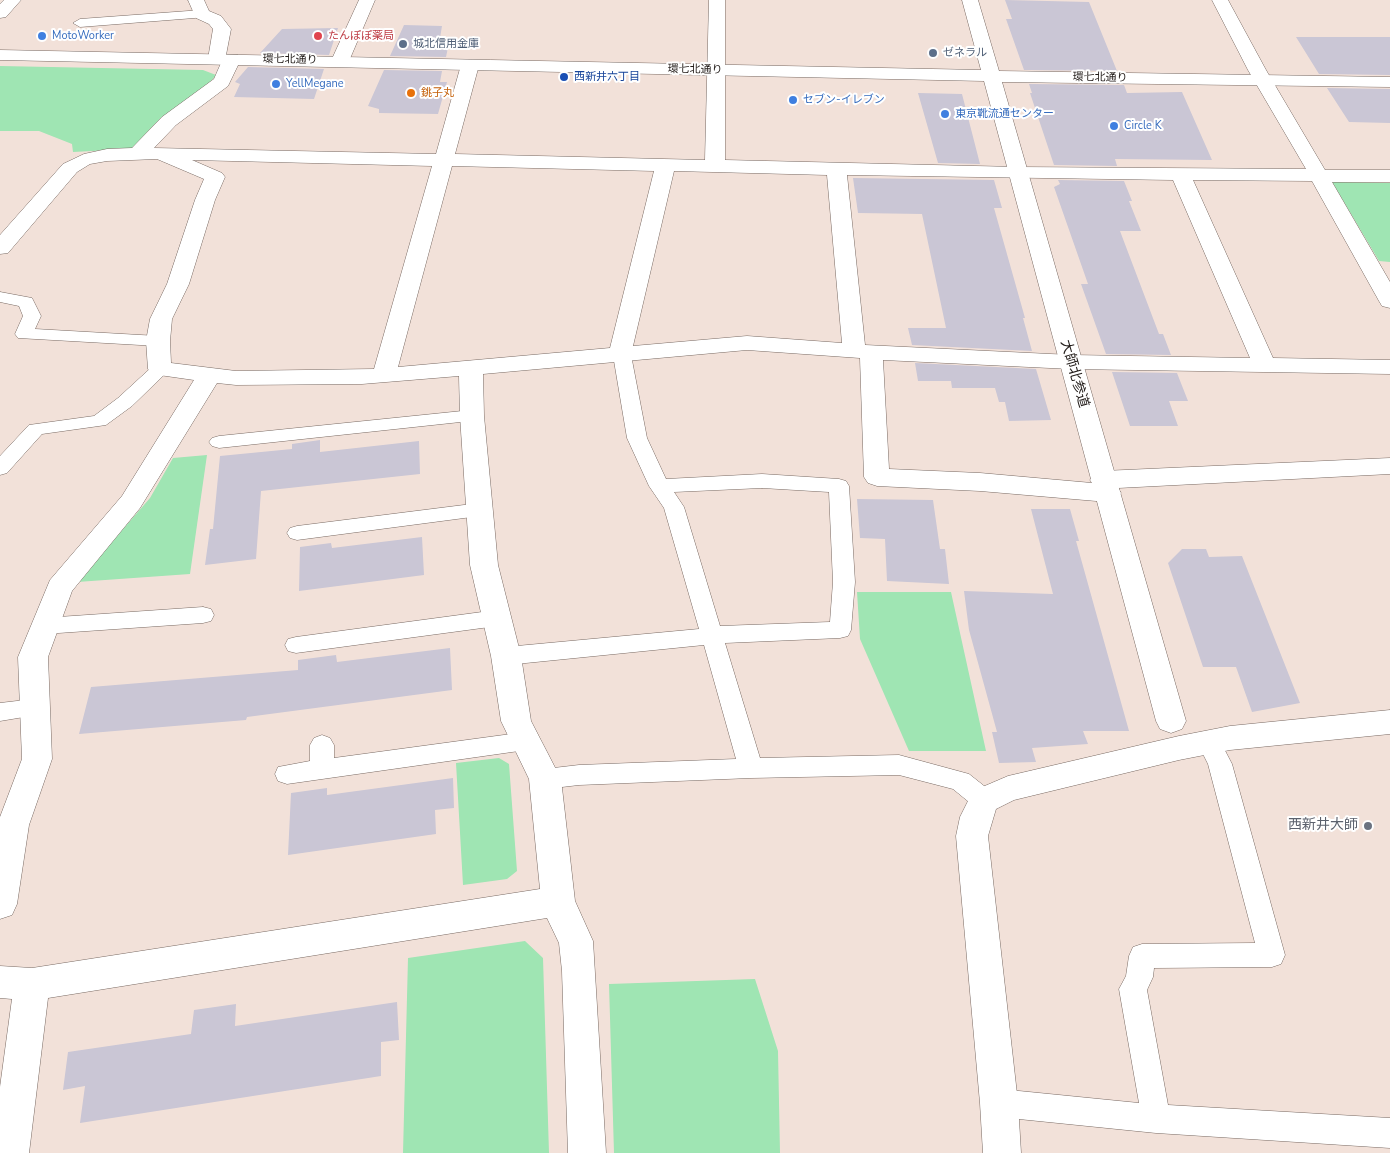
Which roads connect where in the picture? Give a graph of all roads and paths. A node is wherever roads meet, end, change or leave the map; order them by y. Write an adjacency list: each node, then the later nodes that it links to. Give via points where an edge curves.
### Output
1 (13, 0): 7 (street)
2 (367, 0): 11 (street)
3 (717, 0): 13 (street)
4 (970, 0): 14 (street, 大師北参道)
5 (1220, 0): 15 (street)
6 (199, 7): 8 (lane); 10 (street, via 222,29)
7 (0, 13)
8 (80, 23)
9 (0, 55): 10 (street, 環七北通り)
10 (224, 59): 11 (street, 環七北通り); 17 (street, via 222,82 169,121)
11 (340, 61): 12 (street, 環七北通り)
12 (470, 65): 13 (street, 環七北通り); 19 (street)
13 (715, 70): 14 (street, 環七北通り); 21 (street)
14 (990, 76): 15 (street, 環七北通り); 23 (street, 大師北参道)
15 (1264, 80): 16 (street, 環七北通り); 25 (street)
16 (1390, 82)
17 (138, 153): 18 (street); 27 (street, via 84,160 70,168)
18 (160, 153): 19 (street); 30 (street, via 216,177 205,200 178,284 161,319)
19 (445, 159): 20 (street); 38 (street)
20 (666, 164): 21 (street); 32 (street, via 621,344)
21 (715, 164): 22 (street)
22 (836, 168): 23 (street); 31 (street)
23 (1017, 172): 24 (street); 33 (street, 大師北参道)
24 (1180, 173): 25 (street); 35 (street)
25 (1319, 175): 26 (street); 29 (street)
26 (1390, 176)
27 (0, 248)
28 (0, 297): 30 (lane, via 26,302 32,316 24,334)
29 (1390, 301)
30 (158, 341): 37 (street)
31 (863, 351): 32 (street, via 747,343); 33 (street); 47 (street, via 877,477)
32 (622, 355): 34 (street); 46 (lane, via 636,438)
33 (1071, 362): 35 (street); 47 (street, 大師北参道)
34 (471, 366): 38 (street); 40 (street)
35 (1265, 366): 36 (street)
36 (1390, 367)
37 (160, 369): 39 (street); 43 (lane, via 99,421 36,429)
38 (384, 374): 39 (street, via 297,378)
39 (209, 376): 52 (street, via 131,502 60,587)
40 (472, 416): 41 (lane, via 246,432); 48 (street)
41 (219, 442)
42 (0, 444): 43 (lane)
43 (24, 444): 45 (lane)
44 (1390, 466): 47 (street)
45 (0, 468)
46 (660, 486): 53 (lane, via 674,507); 53 (lane, via 762,482 839,486 844,582 840,630)
47 (1106, 486): 59 (street, 大師北参道)
48 (480, 510): 49 (lane, via 326,520); 51 (street, via 484,565)
49 (296, 533)
50 (203, 615): 52 (lane)
51 (496, 618): 54 (lane, via 327,631); 55 (street)
52 (44, 626): 56 (street, via 32,657)
53 (712, 636): 55 (lane); 62 (lane)
54 (296, 645)
55 (506, 656): 60 (street, via 516,721)
56 (34, 708): 57 (lane); 68 (street, via 37,759 13,825)
57 (0, 712)
58 (1390, 722): 59 (street, via 1248,735)
59 (1186, 737): 66 (street, via 1008,789); 71 (lane, via 1220,764 1272,955 1142,956 1139,977 1133,989)
60 (526, 741): 63 (lane); 65 (street)
61 (322, 745): 63 (lane)
62 (751, 768): 65 (lane); 66 (lane, via 899,765 960,780)
63 (322, 769): 64 (lane)
64 (287, 774)
65 (545, 779): 67 (street)
66 (984, 800): 70 (street, via 976,816 972,836)
67 (558, 901): 69 (street); 74 (street, via 577,948)
68 (0, 904)
69 (16, 983): 73 (street)
70 (999, 1103): 71 (lane); 75 (street)
71 (1156, 1119): 72 (lane)
72 (1390, 1133)
73 (10, 1153)
74 (587, 1153)
75 (1002, 1153)

